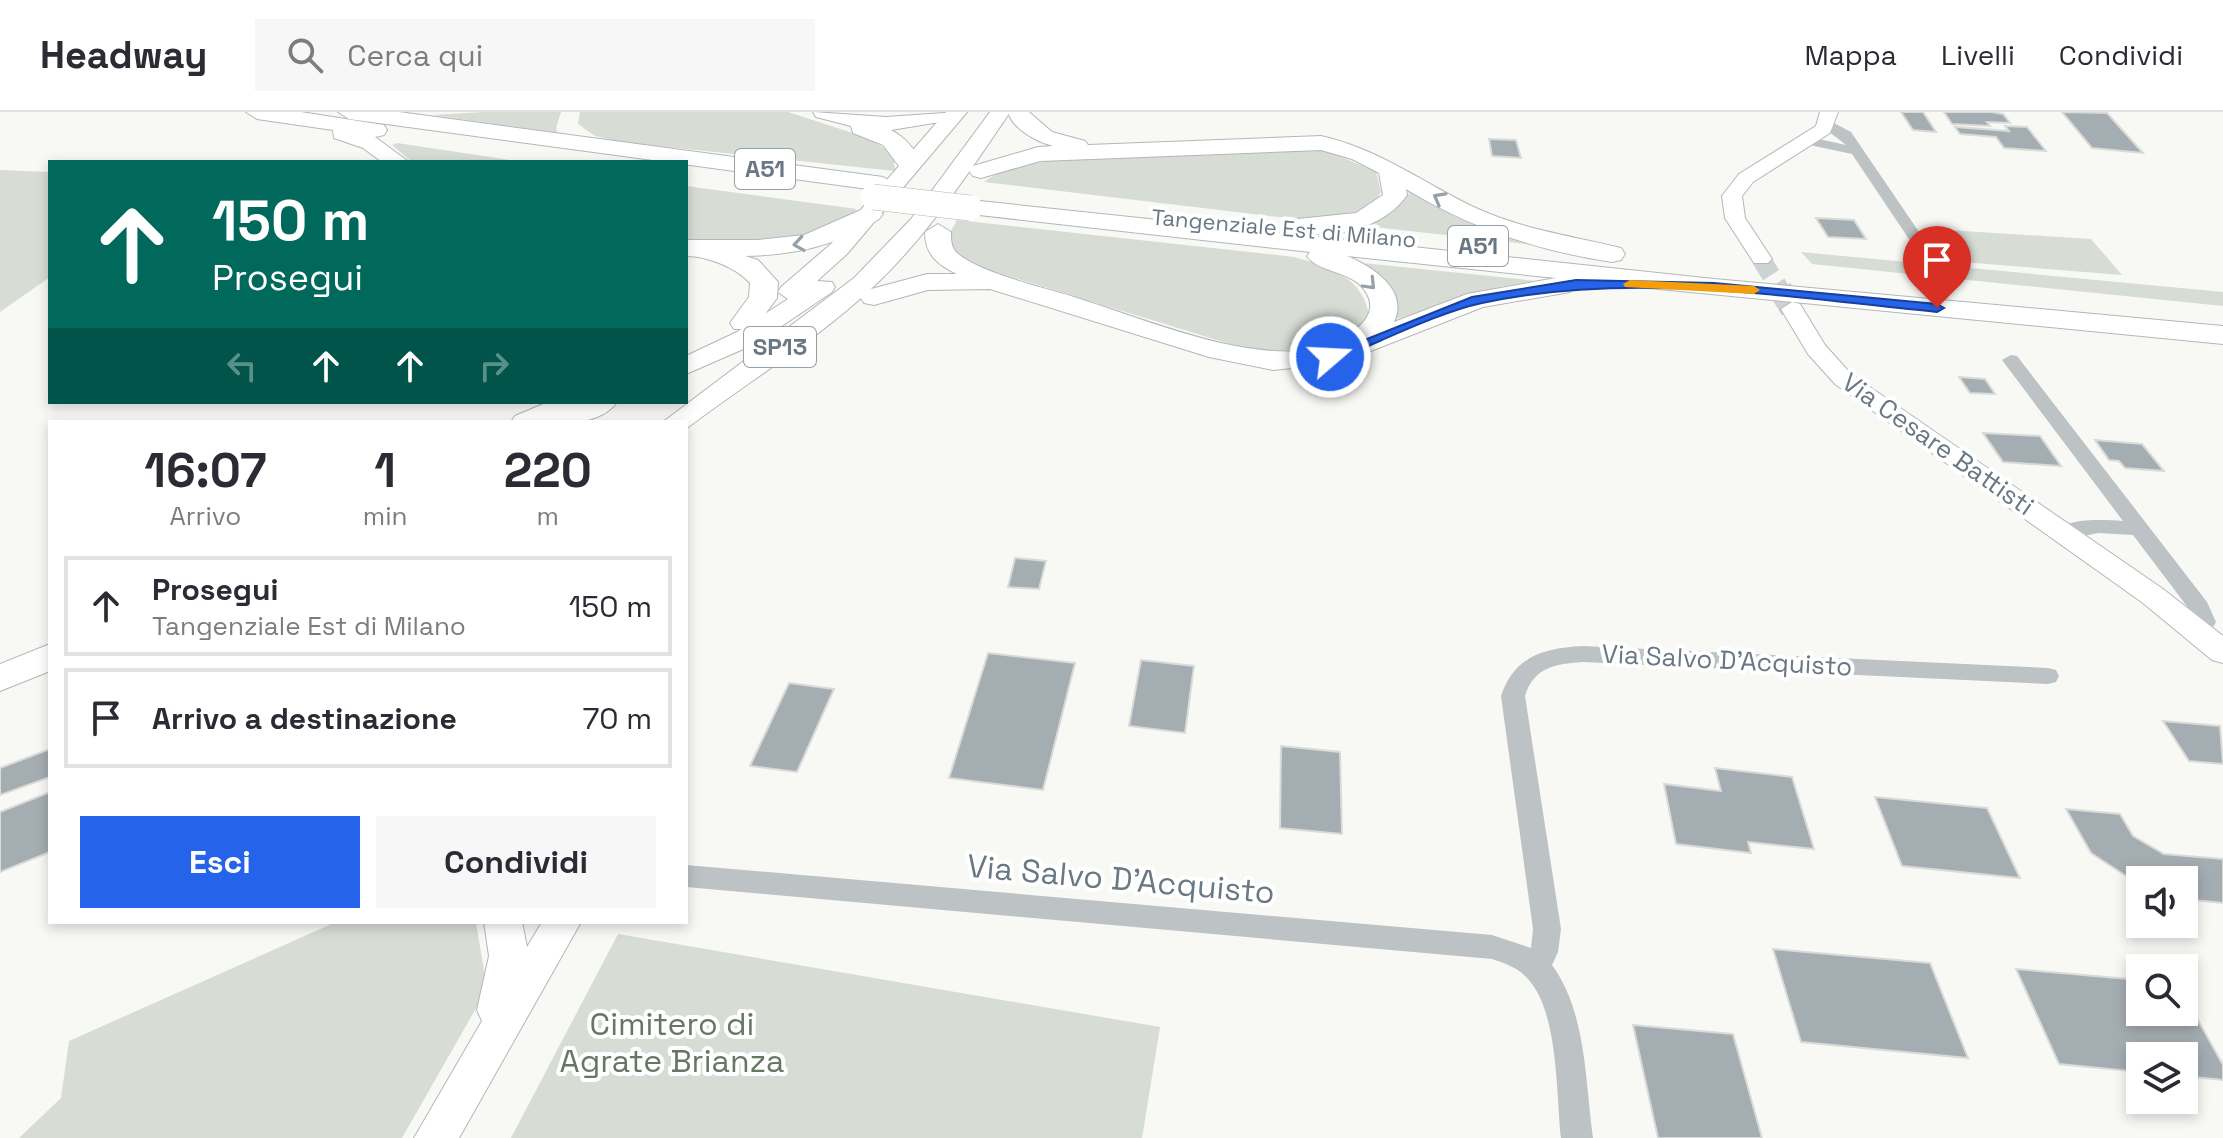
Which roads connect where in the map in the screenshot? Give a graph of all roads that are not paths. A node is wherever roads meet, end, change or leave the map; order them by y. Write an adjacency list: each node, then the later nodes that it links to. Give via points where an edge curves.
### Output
1 (246, 112): 18 (highway, via 355,136)
2 (257, 112): 19 (highway)
3 (349, 112): 17 (highway, Tangenziale Est di Milano / A51)
4 (394, 112): 5 (highway)
5 (425, 112)
6 (808, 112): 22 (highway, via 891,139 906,151)
7 (824, 112): 8 (highway, via 888,124)
8 (948, 112)
9 (957, 112): 22 (main road)
10 (975, 112): 44 (main road, SP13, via 892,218 836,275 779,318)
11 (1012, 113): 15 (highway, via 1054,141); 25 (main road); 45 (main road, SP13, via 870,276)
12 (1829, 118): 14 (street); 16 (street)
13 (569, 119): 17 (highway, via 572,130 582,137)
14 (1805, 140): 16 (street); 32 (street, via 1746,178 1732,196 1735,218)
15 (1123, 148): 23 (highway, via 1321,143 1357,152); 25 (highway, via 1032,155)
16 (1857, 151): 31 (street)
17 (646, 155): 20 (highway, Tangenziale Est di Milano / A51)
18 (394, 160)
19 (575, 160)
20 (673, 160)
21 (688, 163): 26 (highway, Tangenziale Est di Milano / A51)
22 (910, 165): 26 (main road)
23 (1391, 171): 27 (highway, via 1396,190 1392,202 1350,222); 33 (highway, one-way to 23, via 1569,247 1466,212)
24 (688, 174): 26 (highway, Tangenziale Est di Milano / A51)
25 (977, 192): 26 (highway, Tangenziale Est di Milano / A51, bridge); 27 (highway, Tangenziale Est di Milano / A51); 28 (main road)
26 (875, 198): 29 (highway, one-way to 29, via 844,231 803,244); 39 (main road, via 812,275)
27 (1181, 226): 33 (highway, Tangenziale Est di Milano / A51); 35 (highway, Tangenziale Est di Milano / A51); 42 (highway, one-way to 42, via 1219,243 1326,257 1362,275 1378,291 1383,317)
28 (938, 232): 34 (highway, via 938,246 949,260); 36 (main road)
29 (688, 250)
30 (688, 250): 39 (highway, via 721,255 755,270 764,282 764,294)
31 (1926, 254)
32 (1761, 259)
33 (1786, 273): 38 (highway, Tangenziale Est di Milano / A51)
34 (1000, 283): 36 (highway, via 927,282); 42 (highway, via 1254,358 1307,361)
35 (1714, 287): 40 (highway, Tangenziale Est di Milano / A51); 42 (highway, via 1592,283 1508,292 1450,308)
36 (874, 297): 45 (main road, via 799,352)
37 (1792, 309): 52 (street, Via Cesare Battisti, via 1816,349 1843,379)
38 (2223, 316)
39 (744, 323): 41 (main road)
40 (2223, 335)
41 (688, 352)
42 (1344, 352)
43 (2011, 360): 51 (street)
44 (688, 365)
45 (724, 388): 50 (main road, SP13)
46 (567, 404): 48 (main road)
47 (598, 404): 49 (main road)
48 (530, 420)
49 (562, 420)
50 (680, 420)
51 (2139, 529): 52 (street, via 2098,526); 53 (street, via 2199,607 2205,622)
52 (2064, 533): 53 (street, Via Cesare Battisti)
53 (2200, 631): 54 (street, Via Cesare Battisti)
54 (2223, 652)
55 (48, 658): 58 (main road)
56 (48, 670): 59 (main road)
57 (2048, 676): 63 (street, Via Salvo D'Acquisto, via 1583,654 1533,661 1517,678 1513,696 1547,929)
58 (0, 678)
59 (0, 687)
60 (689, 875): 63 (street, Via Salvo D'Acquisto, via 1467,944 1518,955)
61 (504, 924): 64 (street, via 509,939 508,975)
62 (561, 924): 64 (street)
63 (1536, 968): 66 (street, via 1551,986 1560,1013)
64 (485, 1050): 65 (street)
65 (435, 1138)
66 (1577, 1138)

